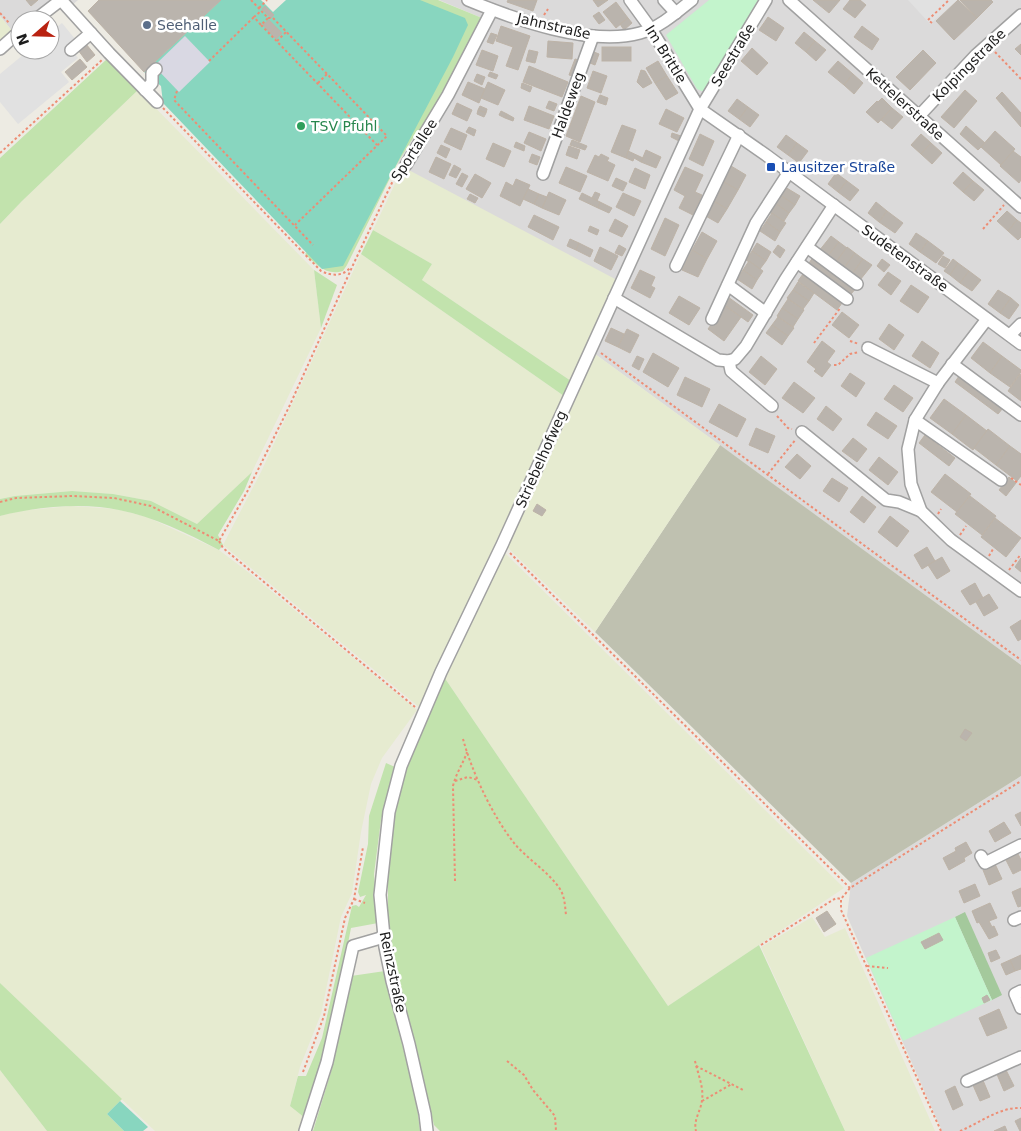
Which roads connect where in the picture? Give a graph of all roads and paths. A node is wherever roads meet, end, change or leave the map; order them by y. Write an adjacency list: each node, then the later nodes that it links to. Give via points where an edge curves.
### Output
1 (61, 0): 11 (street); 24 (street)
2 (251, 0): 12 (path)
3 (267, 0): 12 (path)
4 (468, 0): 13 (street, Jahnstraße)
5 (630, 0): 22 (street, Im Brittle)
6 (664, 0): 15 (street)
7 (692, 0): 15 (street, Jahnstraße)
8 (766, 0): 40 (street, Seestraße)
9 (789, 0): 41 (street, Kettelerstraße)
10 (949, 0): 20 (path, via 928,20)
11 (48, 10)
12 (260, 10): 17 (path); 18 (path)
13 (492, 10): 25 (street, Jahnstraße, via 537,25); 45 (street, Sportallee)
14 (0, 13): 19 (path)
15 (676, 13): 22 (street, Jahnstraße)
16 (1021, 14): 28 (street, Kolpingstraße)
17 (254, 17): 21 (path); 32 (path)
18 (268, 18): 21 (path); 23 (path, via 273,18)
19 (10, 23)
20 (932, 24)
21 (261, 25): 27 (path)
22 (651, 29): 25 (street, Jahnstraße, via 631,35); 40 (street, Im Brittle)
23 (286, 32): 27 (path); 34 (path)
24 (91, 33): 30 (street); 31 (street)
25 (593, 36): 47 (street, Haldeweg)
26 (10, 38): 29 (street)
27 (276, 41): 36 (path)
28 (988, 45): 35 (path); 41 (street, Kolpingstraße)
29 (0, 49)
30 (71, 50)
31 (109, 53): 37 (street); 44 (path)
32 (209, 61)
33 (156, 69): 37 (street, via 152,73 152,83)
34 (327, 74): 36 (path); 43 (path, via 387,136)
35 (1021, 79)
36 (318, 84): 43 (path)
37 (145, 90): 39 (street)
38 (177, 91): 51 (path, via 174,100)
39 (157, 102): 56 (path, via 321,271 339,275)
40 (700, 109): 42 (street, Sudetenstraße); 60 (street, Striebelhofweg)
41 (919, 116): 48 (street, Kettelerstraße)
42 (739, 135): 46 (street, Sudetenstraße); 57 (street)
43 (377, 145): 51 (path)
44 (0, 153)
45 (406, 165): 56 (path, Sportallee, via 398,169)
46 (789, 172): 49 (street, Sudetenstraße); 59 (street, via 756,223)
47 (544, 174)
48 (1011, 198): 50 (street, Kettelerstraße); 52 (path)
49 (834, 205): 54 (street); 64 (street, Sudetenstraße)
50 (1021, 207)
51 (295, 225): 53 (path)
52 (983, 230)
53 (313, 245)
54 (807, 247): 55 (street); 58 (street)
55 (797, 262): 61 (street); 62 (street)
56 (352, 265): 87 (path, Sportallee, via 289,407)
57 (676, 266)
58 (857, 284)
59 (728, 285): 62 (street); 63 (street)
60 (614, 298): 69 (street, Striebelhofweg); 71 (street, via 718,360)
61 (847, 299): 67 (path)
62 (766, 313): 71 (street, via 746,346)
63 (712, 318)
64 (987, 319): 66 (street, Sudetenstraße); 72 (street)
65 (1021, 324): 66 (street)
66 (1010, 335): 68 (street, Sudetenstraße)
67 (814, 343)
68 (1021, 344)
69 (593, 347): 79 (path); 88 (street, Striebelhofweg)
70 (868, 348): 73 (path, via 850,354 838,366); 74 (street)
71 (729, 362): 75 (street, via 731,371)
72 (952, 364): 74 (street); 76 (street)
73 (834, 365)
74 (938, 383): 77 (street)
75 (772, 406): 78 (path, via 788,428)
76 (1021, 414)
77 (914, 420): 80 (street); 82 (street, via 908,449)
78 (802, 432): 79 (path); 85 (street, via 886,500)
79 (768, 474): 92 (path)
80 (1001, 480)
81 (1017, 482): 83 (path)
82 (911, 484): 85 (street, via 907,495); 86 (street)
83 (1021, 485)
84 (0, 502): 87 (path, via 16,498 114,498 151,506)
85 (899, 502): 86 (street)
86 (921, 511): 90 (street, via 951,540)
87 (219, 541): 93 (path, via 222,548)
88 (502, 545): 93 (street, Striebelhofweg); 104 (path)
89 (1021, 554): 90 (path)
90 (1002, 578): 91 (street)
91 (1020, 587)
92 (1021, 660)
93 (422, 713): 99 (street, Striebelhofweg, via 401,766)
94 (463, 738): 95 (path)
95 (467, 751): 96 (path); 98 (path)
96 (478, 780): 98 (path, via 468,776); 108 (path, via 515,844 561,890)
97 (1021, 781): 104 (path)
98 (454, 782): 103 (path)
99 (390, 812): 109 (street, Reinzstraße, via 380,895)
100 (1021, 845): 102 (street, via 985,863)
101 (363, 846): 105 (path)
102 (981, 856)
103 (455, 881)
104 (850, 888): 106 (path)
105 (354, 899): 107 (path); 119 (path, via 345,918 324,1016)
106 (841, 899): 110 (path, via 836,898); 111 (path, via 841,910)
107 (365, 903)
108 (566, 915)
109 (384, 937): 125 (street, via 354,946 327,1062); 126 (street, Reinzstraße)
110 (761, 945)
111 (867, 966): 112 (path); 129 (path)
112 (888, 968)
113 (1021, 991): 114 (street, via 1015,994)
114 (1021, 1008)
115 (1021, 1057): 120 (street)
116 (507, 1061): 127 (path, via 524,1075 555,1116)
117 (695, 1062): 118 (path)
118 (696, 1066): 121 (path); 123 (path)
119 (303, 1072)
120 (967, 1081)
121 (732, 1084): 122 (path); 123 (path)
122 (745, 1091)
123 (702, 1101): 128 (path)
124 (1021, 1108): 130 (path, via 998,1112)
125 (305, 1131)
126 (427, 1131)
127 (556, 1131)
128 (696, 1131)
129 (942, 1131)
130 (960, 1131)

